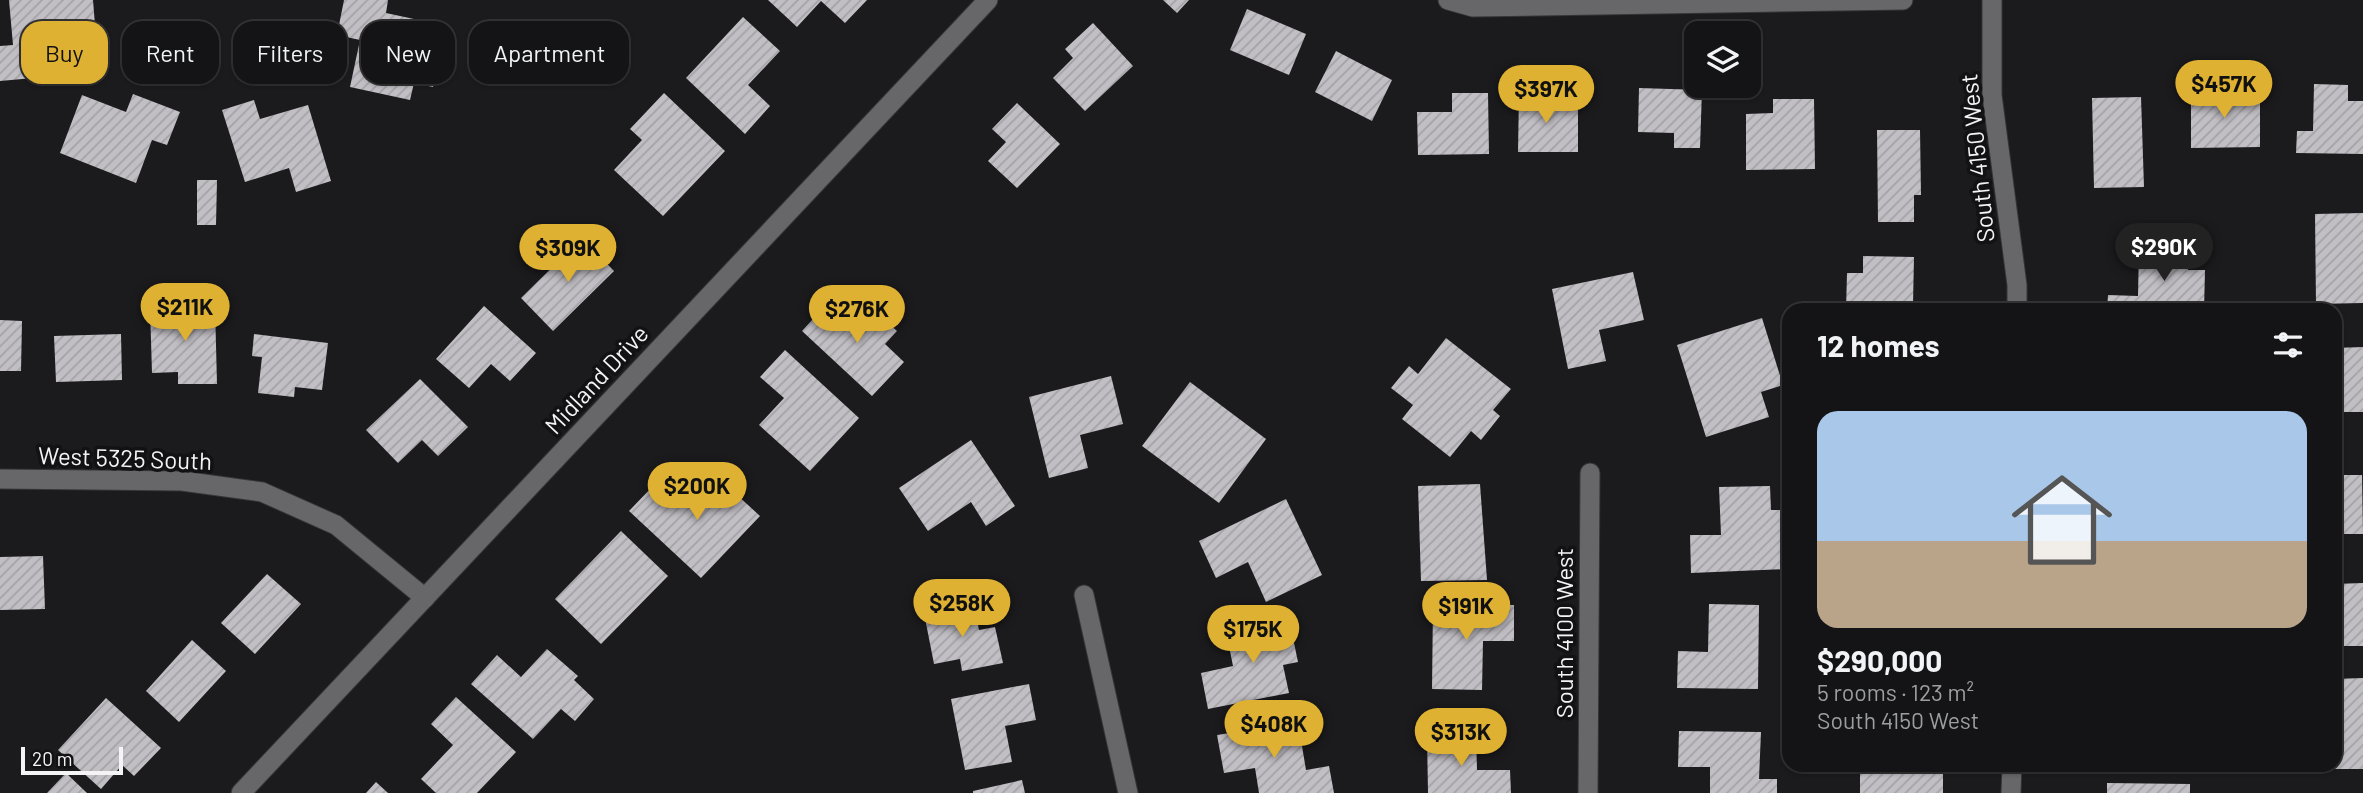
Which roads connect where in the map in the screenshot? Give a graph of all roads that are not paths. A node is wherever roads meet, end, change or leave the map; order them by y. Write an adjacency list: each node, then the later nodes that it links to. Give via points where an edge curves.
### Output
1 (988, 0): 10 (street, Midland Drive)
2 (1448, 0): 5 (street, via 1472,7)
3 (1903, 0): 5 (street)
4 (1992, 0): 6 (street, South 4150 West, via 1992,95)
5 (1674, 2)
6 (2017, 303)
7 (1590, 473): 14 (street, South 4100 West)
8 (0, 480): 10 (street, West 5325 South, via 182,481 262,492 336,524)
9 (1084, 595): 13 (street)
10 (425, 598): 12 (street, Midland Drive)
11 (2012, 772): 15 (street)
12 (241, 793)
13 (1128, 793)
14 (1588, 793)
15 (2011, 793)

